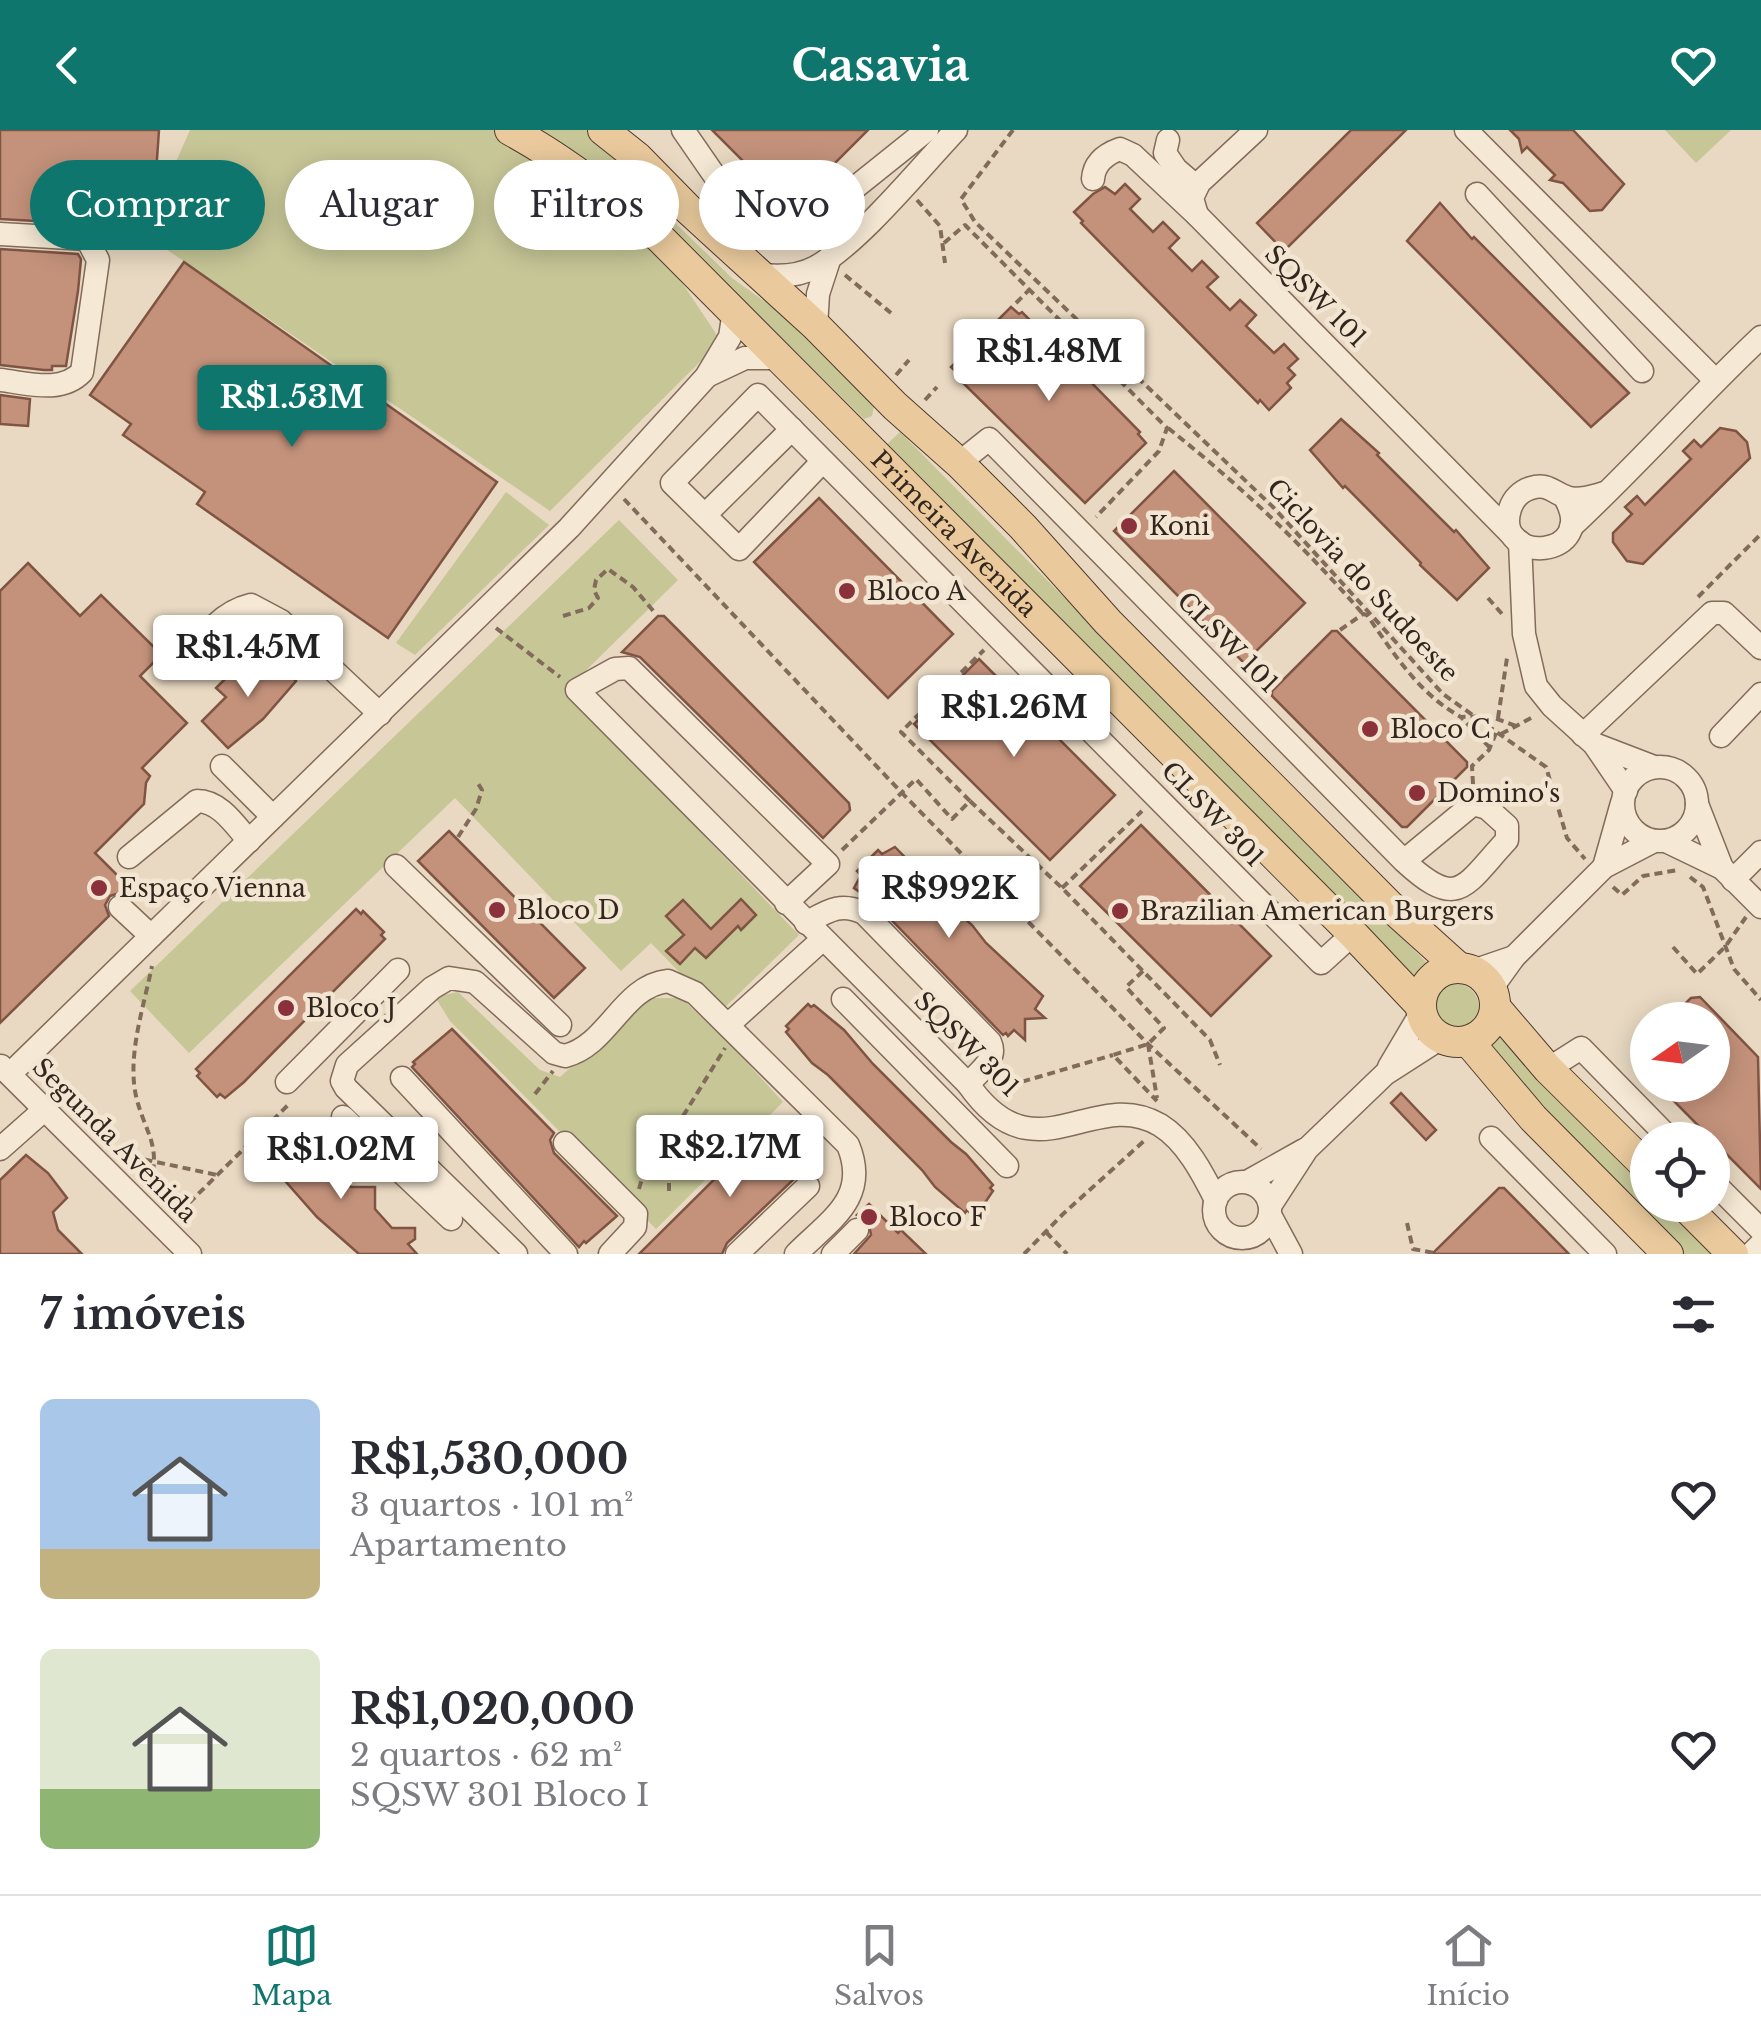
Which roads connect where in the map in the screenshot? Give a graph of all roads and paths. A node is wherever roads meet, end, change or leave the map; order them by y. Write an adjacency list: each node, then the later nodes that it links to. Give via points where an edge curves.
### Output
1 (510, 130): 11 (main road, Primeira Avenida)
2 (603, 130): 10 (main road)
3 (683, 130): 12 (street)
4 (956, 130): 15 (street)
5 (1013, 130): 77 (path, Ciclovia do Sudoeste, via 961,199 975,222 1274,508 1444,694)
6 (1256, 130): 16 (street)
7 (1466, 130): 23 (street)
8 (921, 131): 14 (street)
9 (1168, 140): 16 (street, via 1166,153)
10 (632, 144): 18 (main road, Primeira Avenida)
11 (558, 160)
12 (704, 160)
13 (1093, 179): 20 (street, SQSW 101, via 1101,160 1120,148)
14 (865, 180)
15 (902, 186): 21 (street); 24 (path, via 936,219)
16 (1197, 187): 20 (street)
17 (1477, 194): 30 (street)
18 (690, 211): 19 (main road); 27 (main road, Primeira Avenida)
19 (679, 213)
20 (1197, 215): 53 (street, SQSW 101)
21 (865, 225)
22 (0, 234): 43 (street, via 87,239 98,260 82,372 56,386)
23 (1578, 240): 30 (street); 44 (street)
24 (944, 243): 29 (path); 32 (path, via 964,225)
25 (672, 250): 34 (main road, Primeira Avenida)
26 (839, 250): 28 (street)
27 (734, 251): 31 (main road, Primeira Avenida)
28 (829, 259): 31 (street, via 803,273); 35 (path); 37 (street)
29 (946, 263)
30 (1551, 273): 41 (street)
31 (762, 275): 37 (main road, Primeira Avenida)
32 (1030, 289): 33 (path); 36 (path)
33 (1016, 304)
34 (734, 311): 40 (main road, Primeira Avenida); 42 (street, via 730,336)
35 (891, 313)
36 (1061, 322): 38 (path); 46 (path)
37 (816, 326): 45 (main road, Primeira Avenida)
38 (1051, 333)
39 (1761, 337): 44 (street)
40 (779, 358): 42 (street, via 745,358); 48 (main road, Primeira Avenida)
41 (1642, 371)
42 (706, 377): 51 (street)
43 (0, 380)
44 (1715, 380): 52 (street)
45 (895, 406): 48 (main road, via 880,430); 50 (main road, Primeira Avenida)
46 (1167, 428): 59 (path, via 1160,451 1090,523); 64 (path, via 1236,482)
47 (792, 429): 49 (street, CLSW 301); 56 (street); 56 (street, CLSW 301, via 758,395 672,483)
48 (856, 434): 110 (main road, Primeira Avenida)
49 (823, 461): 56 (street, via 739,549); 69 (street, CLSW 301)
50 (959, 463): 59 (street, CLSW 101, via 989,439); 107 (main road, Primeira Avenida)
51 (611, 483): 65 (street); 86 (path)
52 (1608, 492): 54 (street); 57 (street)
53 (1474, 496): 55 (street); 58 (street, SQSW 101)
54 (1564, 496): 55 (street, via 1534,486); 57 (street)
55 (1516, 498): 58 (street, via 1508,518)
56 (705, 515)
57 (1571, 526): 60 (street)
58 (1518, 540): 60 (street); 61 (street)
59 (1090, 542): 98 (street, CLSW 101)
60 (1548, 549): 61 (street)
61 (1525, 593): 74 (street, via 1527,658)
62 (1488, 598): 67 (path)
63 (654, 613): 66 (path, via 608,569 596,580 598,598)
64 (1363, 614): 68 (path); 76 (path, via 1409,675)
65 (480, 616): 72 (path); 75 (street)
66 (563, 616)
67 (1512, 626)
68 (1340, 630)
69 (998, 636): 88 (path, via 901,732); 110 (street, CLSW 301, via 1321,963)
70 (1761, 648): 81 (street, via 1724,613 1712,613)
71 (182, 666): 75 (street, via 212,626 251,605 281,621)
72 (576, 690): 99 (street, via 628,668); 105 (street, SQSW 301)
73 (1761, 694): 80 (street)
74 (1552, 706): 78 (path); 81 (street)
75 (380, 714): 91 (street)
76 (1461, 717): 77 (path); 82 (path)
77 (1476, 717): 78 (path); 79 (path, Ciclovia do Sudoeste)
78 (1516, 726): 79 (path)
79 (1499, 733): 82 (path); 101 (path, Ciclovia do Sudoeste, via 1546,766 1567,838)
80 (1721, 736)
81 (1588, 739): 84 (street); 87 (street)
82 (1490, 748): 89 (path, via 1472,766)
83 (222, 766): 91 (street)
84 (1654, 767): 87 (street, via 1634,777); 90 (street, via 1687,778)
85 (476, 780): 93 (path, via 482,790 476,809)
86 (902, 792): 88 (path, via 916,779 952,819); 99 (path); 129 (path)
87 (1624, 794): 95 (street, via 1627,820 1643,837); 101 (street)
88 (970, 801): 104 (path)
89 (1473, 804): 98 (street); 103 (street, via 1508,826 1507,840 1464,886 1438,888)
90 (1697, 804): 95 (street, via 1686,831); 102 (street)
91 (274, 817): 94 (street)
92 (1125, 828): 104 (path)
93 (458, 836)
94 (249, 841): 97 (street, via 204,800); 111 (street)
95 (1660, 841): 101 (street); 102 (street)
96 (1761, 852): 102 (street)
97 (129, 858)
98 (1404, 860): 103 (street, CLSW 101)
99 (828, 864): 105 (street)
100 (396, 866): 118 (street)
101 (1601, 870): 112 (path, via 1622,895 1643,876 1682,870 1703,886); 117 (street)
102 (1728, 874): 106 (street)
103 (1424, 880): 107 (street)
104 (1062, 888): 116 (path)
105 (786, 903): 109 (street, SQSW 301)
106 (1758, 905): 112 (path)
107 (1390, 906): 117 (main road, Primeira Avenida)
108 (120, 907): 111 (street)
109 (815, 931): 126 (street); 127 (street, SQSW 301); 132 (street, via 836,907 864,913 990,1042 994,1050)
110 (1353, 934): 123 (main road, Primeira Avenida)
111 (152, 936): 135 (street)
112 (1725, 946): 113 (path, via 1697,974); 120 (path, via 1734,969)
113 (1672, 947)
114 (139, 970): 153 (path, via 152,956 134,1058 136,1096)
115 (398, 970): 121 (street)
116 (1143, 971): 129 (path, via 1126,987 1164,1028); 133 (path, via 1210,1040)
117 (1479, 984): 123 (main road, via 1436,974 1422,994); 128 (main road, via 1484,1032); 134 (main road, Primeira Avenida)
118 (523, 992): 122 (street); 124 (street)
119 (843, 1000): 131 (street)
120 (1761, 1000)
121 (365, 1003): 125 (street); 139 (street)
122 (501, 1003): 125 (street, via 476,982 448,978); 126 (street, via 566,1056 656,982 682,985)
123 (1421, 1010): 128 (main road, via 1428,1028); 136 (street)
124 (560, 1025)
125 (388, 1026): 157 (street, via 347,1065 342,1080)
126 (732, 1028): 143 (path); 183 (street, via 848,1146 856,1164 852,1199)
127 (918, 1034): 131 (street); 138 (street, SQSW 301)
128 (1455, 1040): 136 (street); 142 (main road)
129 (1148, 1044): 130 (path); 130 (path, via 1158,1102); 154 (path)
130 (1112, 1055): 132 (path, via 1011,1086)
131 (900, 1056): 156 (street)
132 (986, 1064): 138 (street)
133 (1220, 1065)
134 (1548, 1069): 144 (street, via 1581,1048); 151 (main road, Primeira Avenida)
135 (5, 1070): 140 (street, Segunda Avenida)
136 (1385, 1074): 149 (street)
137 (402, 1078): 159 (street)
138 (968, 1084): 145 (street, SQSW 301, via 1001,1119 1020,1127 1058,1129 1115,1116)
139 (295, 1086): 158 (path)
140 (44, 1110): 148 (street, Segunda Avenida); 150 (street)
141 (343, 1117): 157 (street)
142 (1533, 1118): 152 (street); 191 (main road)
143 (680, 1121): 162 (path, via 668,1154); 166 (path, via 644,1172)
144 (1654, 1122)
145 (1162, 1126): 155 (street); 174 (path)
146 (1491, 1138): 152 (street)
147 (565, 1144): 166 (street)
148 (82, 1147): 153 (path); 165 (street, Segunda Avenida)
149 (1307, 1149): 154 (street); 167 (street)
150 (0, 1150)
151 (1630, 1150)
152 (1509, 1156): 190 (street)
153 (156, 1162): 158 (path); 165 (path)
154 (1278, 1164): 160 (street)
155 (1199, 1165): 160 (street); 164 (street)
156 (1008, 1166)
157 (418, 1172): 168 (street)
158 (217, 1175): 169 (path)
159 (498, 1180): 168 (street); 180 (street)
160 (1241, 1183): 164 (street, via 1223,1189); 167 (street, via 1263,1190)
161 (808, 1186): 182 (street)
162 (669, 1191)
163 (1730, 1199): 173 (street)
164 (1216, 1200): 175 (street, via 1214,1216 1223,1231)
165 (142, 1205): 179 (street, Segunda Avenida)
166 (634, 1209): 181 (street, via 634,1227)
167 (1270, 1211): 175 (street, via 1262,1230); 188 (street)
168 (461, 1214): 177 (street)
169 (171, 1221)
170 (1701, 1222): 192 (main road)
171 (1407, 1223): 178 (path)
172 (857, 1230): 184 (street)
173 (1761, 1230)
174 (1046, 1232): 185 (path); 186 (path)
175 (1247, 1238): 187 (street)
176 (1761, 1244): 193 (street)
177 (506, 1251)
178 (1412, 1252): 189 (path)
179 (190, 1254)
180 (566, 1254)
181 (610, 1254)
182 (737, 1254)
183 (796, 1254)
184 (833, 1254)
185 (1024, 1254)
186 (1067, 1254)
187 (1276, 1254)
188 (1292, 1254)
189 (1440, 1254)
190 (1605, 1254)
191 (1668, 1254)
192 (1732, 1254)
193 (1751, 1254)

